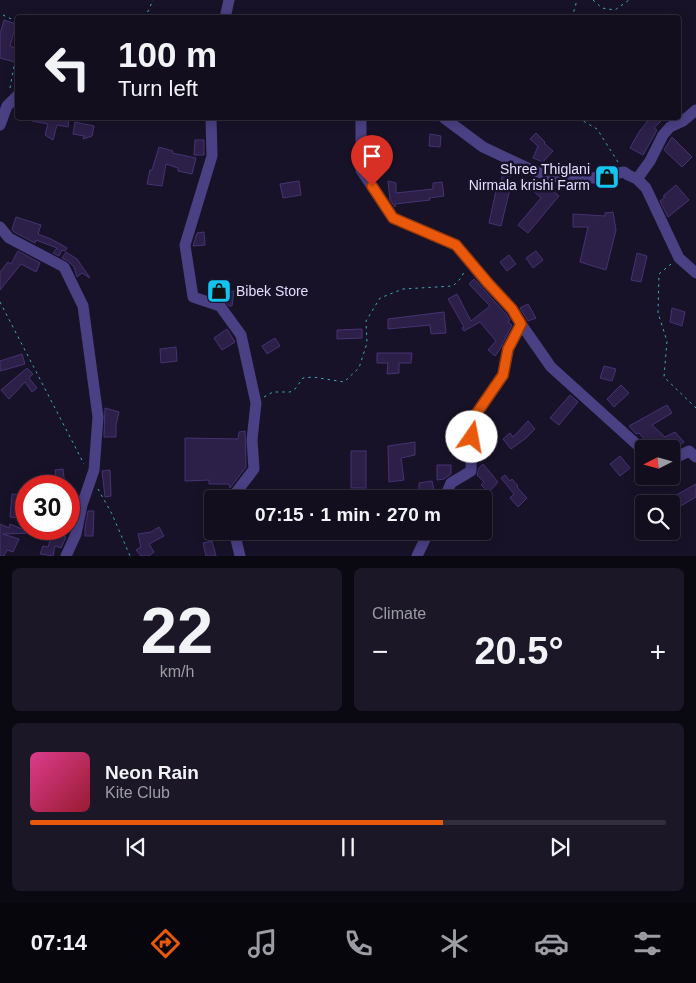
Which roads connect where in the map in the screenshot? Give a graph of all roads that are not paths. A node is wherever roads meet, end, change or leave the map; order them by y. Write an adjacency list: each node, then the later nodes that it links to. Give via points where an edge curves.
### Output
1 (229, 0): 2 (street)
2 (226, 15)
3 (14, 92): 5 (street)
4 (696, 110): 9 (street, via 663,135)
5 (1, 117)
6 (211, 120): 16 (street, via 212,156 185,245 194,297 220,306 241,335 256,402 252,440 254,469)
7 (361, 120): 12 (street, via 361,170 393,218 456,245 512,309)
8 (447, 120): 9 (street, via 483,147 534,171 568,180 624,172)
9 (637, 179): 11 (street, via 656,206 679,258)
10 (0, 227): 20 (street, via 9,238 64,267 83,306 98,417 94,470 76,534)
11 (696, 273)
12 (521, 324): 13 (street, via 551,367); 17 (street, via 508,349 503,375 472,420 471,471 451,483)
13 (635, 443)
14 (680, 455): 15 (street, via 689,450)
15 (696, 456)
16 (238, 490)
17 (448, 490)
18 (236, 540): 21 (street)
19 (425, 540): 22 (street)
20 (66, 556)
21 (240, 556)
22 (417, 556)

